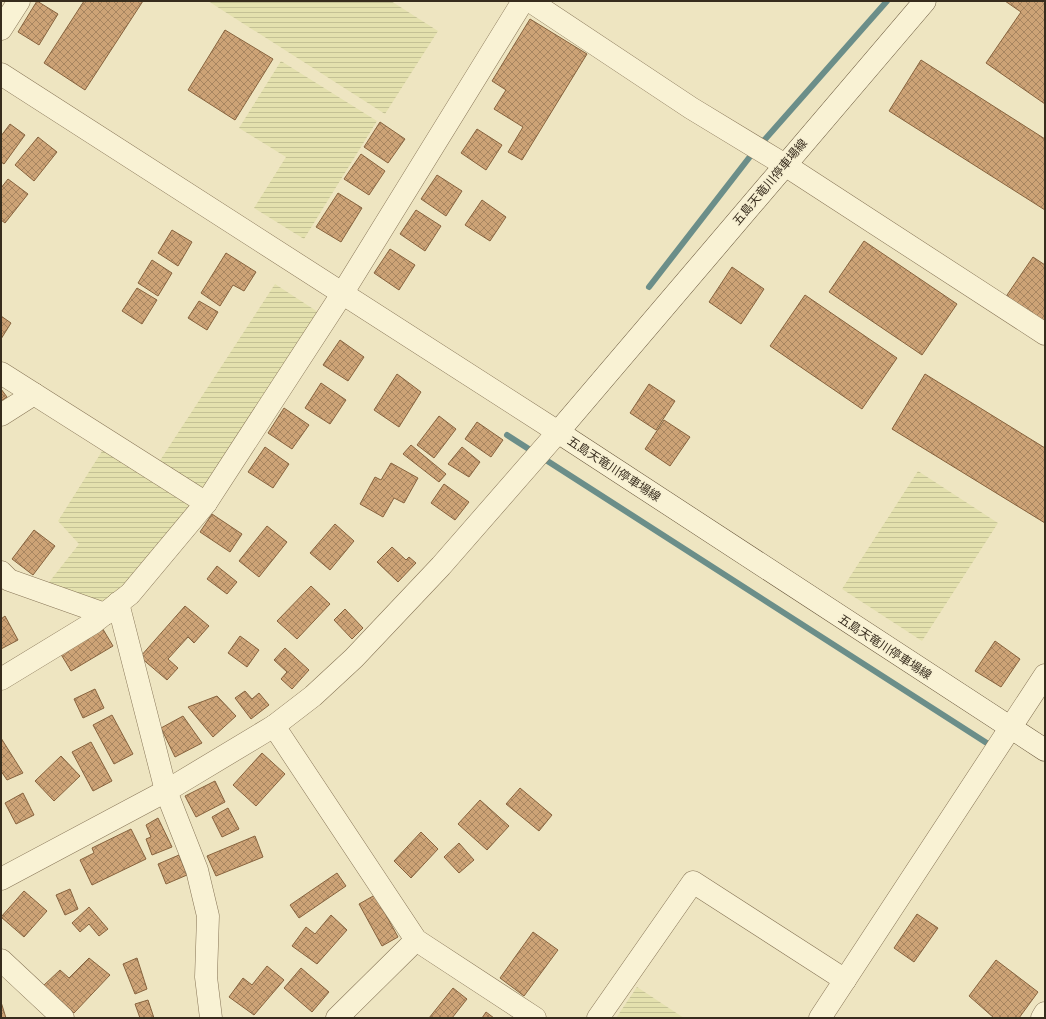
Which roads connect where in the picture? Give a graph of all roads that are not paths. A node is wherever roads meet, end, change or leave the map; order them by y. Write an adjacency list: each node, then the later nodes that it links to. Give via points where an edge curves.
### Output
1 (19, 1): 5 (street)
2 (523, 1): 8 (street)
3 (530, 1): 7 (street, via 691,108)
4 (923, 1): 7 (street, 五島天竜川停車場線)
5 (1, 29)
6 (1, 74): 8 (street)
7 (785, 165): 9 (street); 13 (street, 五島天竜川停車場線)
8 (342, 294): 13 (street); 14 (street)
9 (1045, 334)
10 (1, 373): 11 (street)
11 (34, 394): 12 (street); 14 (street)
12 (1, 415)
13 (558, 432): 19 (street, via 441,566 354,658 313,696); 20 (street, 五島天竜川停車場線)
14 (206, 503): 16 (street, via 130,594)
15 (1, 572): 16 (street, via 9,580)
16 (111, 608): 18 (street, via 93,623); 22 (street)
17 (1045, 675): 20 (street)
18 (1, 679)
19 (274, 726): 22 (street); 24 (street)
20 (1011, 728): 21 (street, 五島天竜川停車場線); 26 (street)
21 (1045, 750)
22 (166, 791): 23 (street); 29 (street, via 197,870 208,916 206,977)
23 (1, 879)
24 (416, 940): 30 (street); 31 (street)
25 (1, 960): 28 (street)
26 (844, 980): 32 (street, via 693,882); 33 (street)
27 (1045, 1013): 34 (street)
28 (63, 1018)
29 (211, 1018)
30 (337, 1018)
31 (535, 1018)
32 (598, 1018)
33 (820, 1018)
34 (1042, 1018)

